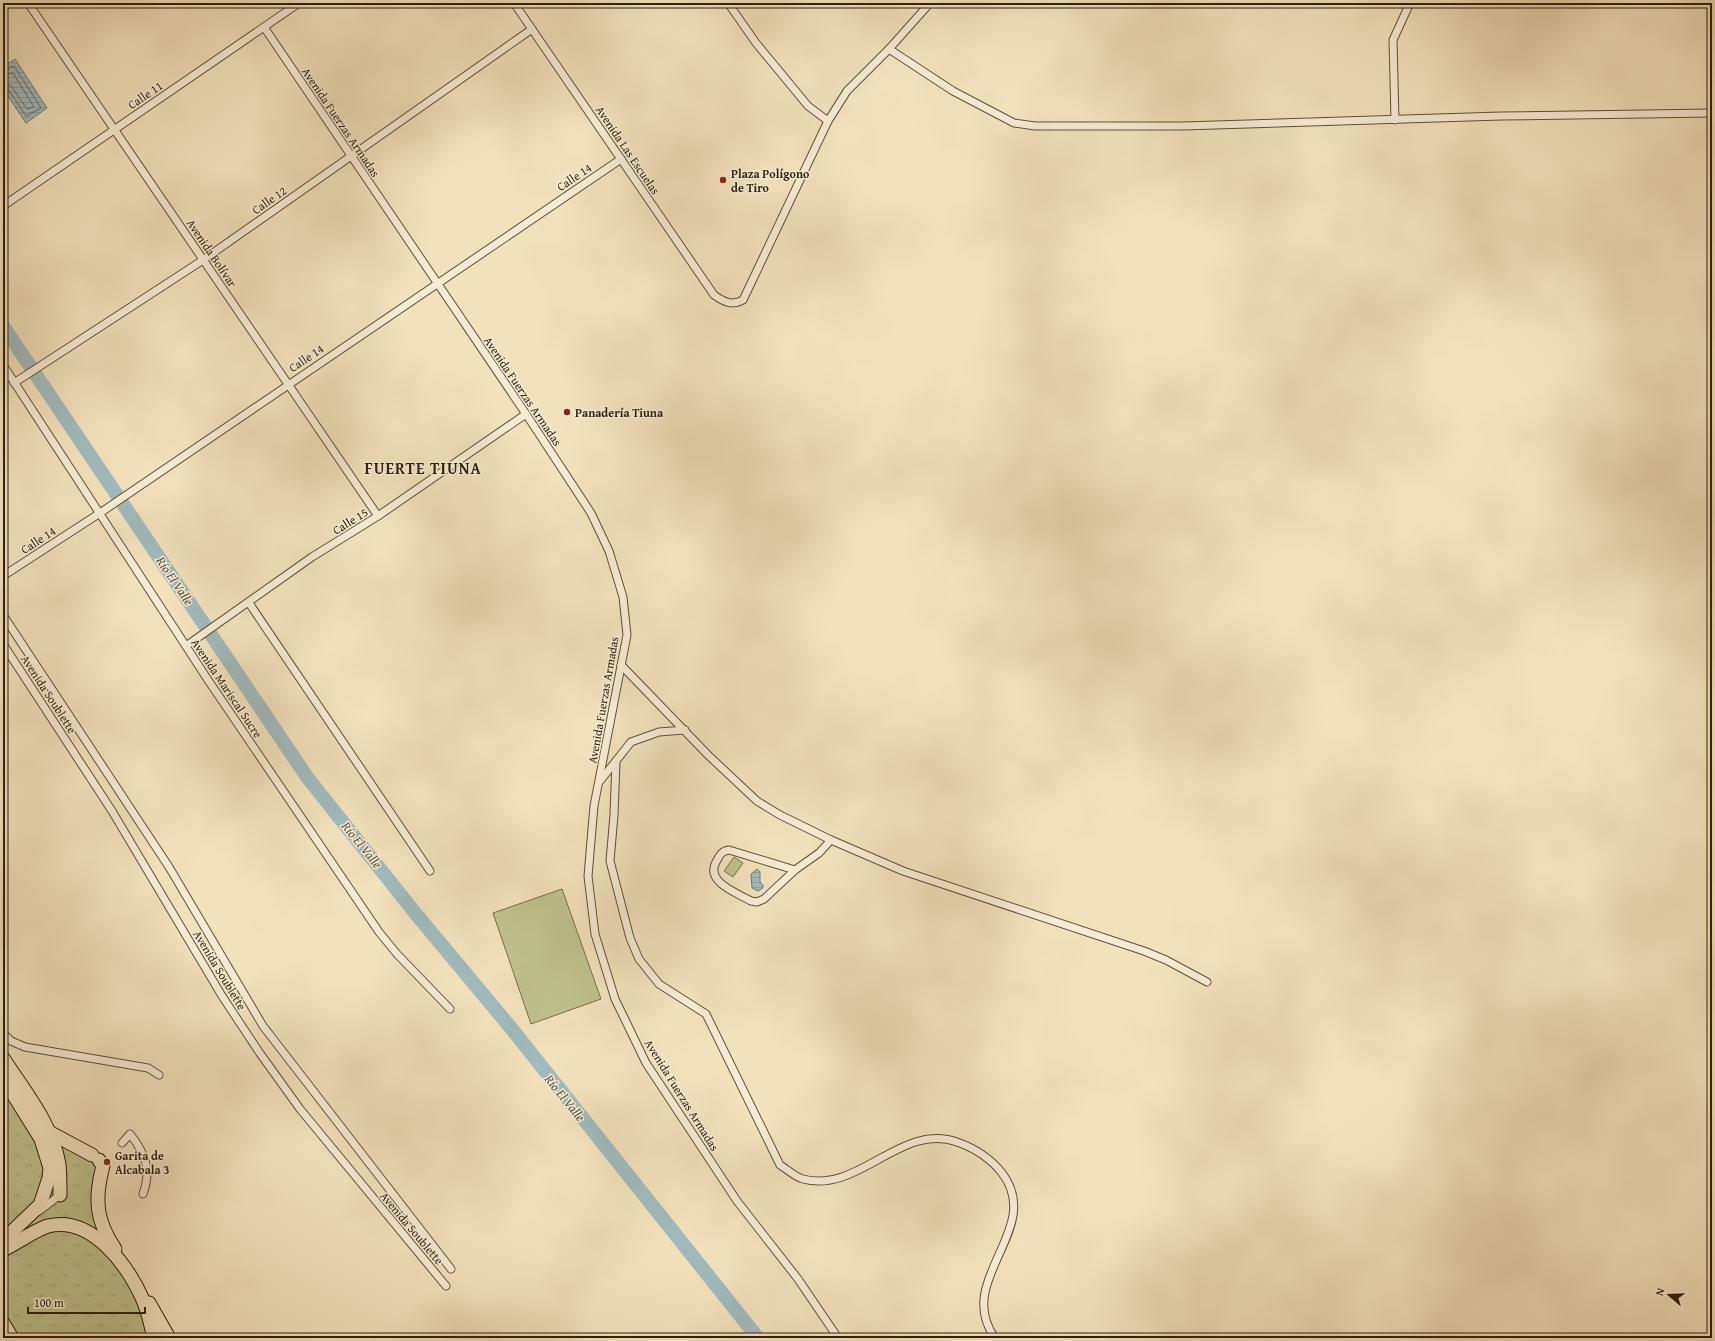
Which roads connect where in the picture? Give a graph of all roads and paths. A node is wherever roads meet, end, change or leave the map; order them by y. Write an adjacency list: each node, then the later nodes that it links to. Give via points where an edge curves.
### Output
1 (28, 3): 13 (street, Avenida Bolívar)
2 (299, 3): 7 (street, Calle 11)
3 (514, 3): 8 (street, Avenida Las Escuelas)
4 (728, 3): 12 (street, via 756,43 808,106)
5 (930, 3): 9 (street)
6 (1410, 3): 11 (street, via 1393,40)
7 (264, 27): 13 (street, Calle 11); 14 (street, Avenida Fuerzas Armadas)
8 (532, 30): 14 (street, Calle 12); 15 (street, Avenida Las Escuelas)
9 (889, 49): 11 (street, via 953,91 1014,123 1035,126 1191,126); 12 (street, via 848,91)
10 (1712, 114): 11 (street)
11 (1395, 120)
12 (828, 121): 15 (street, Avenida Las Escuelas, via 743,300 736,304 728,303 714,295)
13 (114, 130): 16 (street, Calle 11); 17 (street, Avenida Bolívar)
14 (350, 156): 17 (street, Calle 12); 18 (street, Avenida Fuerzas Armadas)
15 (621, 159): 18 (street, Calle 14)
16 (3, 206)
17 (203, 260): 20 (street, Calle 12); 21 (street, Avenida Bolívar)
18 (437, 284): 21 (street, Calle 14); 22 (street, Avenida Fuerzas Armadas)
19 (3, 365): 20 (street, Avenida Mariscal Sucre)
20 (14, 383): 23 (street, Avenida Mariscal Sucre)
21 (288, 384): 23 (street, Calle 14); 24 (street, Avenida Bolívar)
22 (526, 414): 24 (street, Calle 15); 30 (street, Avenida Fuerzas Armadas, via 591,514 610,551 624,605 627,635)
23 (100, 513): 25 (street, Calle 14); 29 (street, Avenida Mariscal Sucre)
24 (378, 516): 26 (street, Calle 15, via 312,557)
25 (3, 576)
26 (249, 603): 29 (street, Calle 15); 36 (street)
27 (3, 615): 48 (street, via 169,867 263,1026)
28 (3, 644): 49 (street, Avenida Soublette, via 112,811 222,996 259,1052 305,1115)
29 (186, 646): 38 (street, Avenida Mariscal Sucre, via 379,932)
30 (621, 665): 31 (street); 33 (street, Avenida Fuerzas Armadas)
31 (685, 730): 32 (street, via 658,732 631,742); 34 (street, via 757,801)
32 (616, 762): 33 (street); 55 (street, via 610,861 633,945 639,959 659,984 706,1014 780,1165 802,1179 820,1182 845,1177 907,1145 930,1139 944,1139 964,1144 994,1163 1005,1176 1012,1192 1014,1215 1010,1231 989,1275 983,1301 987,1324)
33 (599, 783): 54 (street, Avenida Fuerzas Armadas, via 594,806 588,876 595,934 615,999 646,1063 711,1162 737,1201 798,1279)
34 (831, 840): 35 (street, via 820,854); 37 (street, via 903,870 1144,951)
35 (795, 870): 35 (street, via 764,899 757,902 718,881 713,867 721,853 729,850)
36 (430, 871)
37 (1207, 982)
38 (450, 1009)
39 (3, 1033): 41 (street, via 11,1041 42,1052 148,1068)
40 (3, 1058): 43 (highway, via 26,1091)
41 (159, 1075)
42 (3, 1078): 47 (highway, via 41,1138 50,1168 40,1205)
43 (49, 1132): 46 (highway, via 59,1163); 53 (highway, via 98,1161 97,1200 101,1226)
44 (122, 1143): 45 (street, via 130,1134 143,1153 148,1177)
45 (143, 1194)
46 (60, 1195): 47 (street)
47 (4, 1243): 52 (highway, via 48,1226 76,1227 90,1233 105,1245 128,1273 144,1300)
48 (451, 1269)
49 (446, 1286)
50 (3, 1322): 51 (highway)
51 (12, 1338)
52 (154, 1338)
53 (169, 1338)
54 (838, 1338)
55 (995, 1338)

